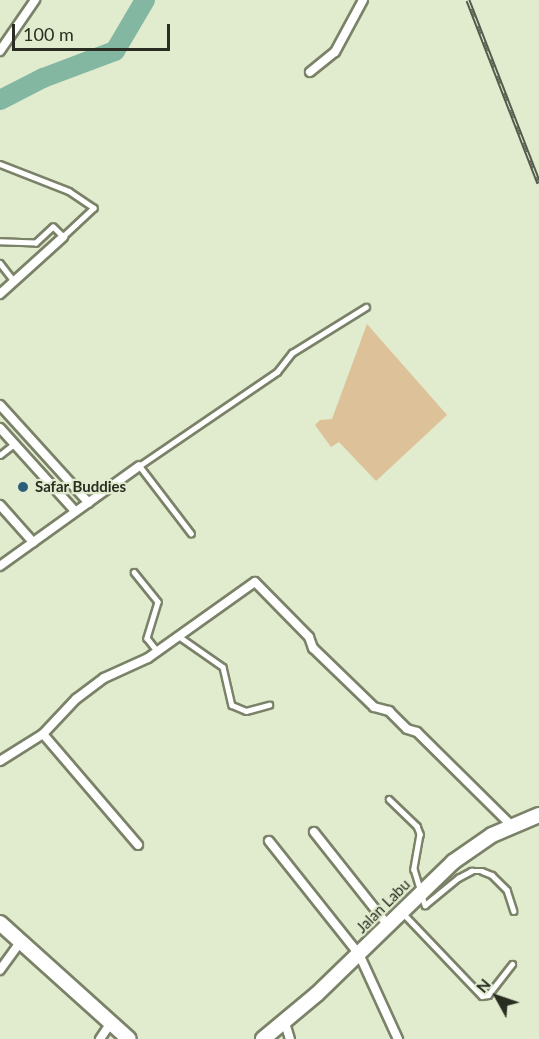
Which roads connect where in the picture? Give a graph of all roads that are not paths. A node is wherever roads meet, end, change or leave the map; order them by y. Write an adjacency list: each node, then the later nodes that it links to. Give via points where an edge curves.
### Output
1 (35, 0): 3 (street)
2 (363, 0): 4 (street, via 335,52)
3 (0, 51)
4 (310, 72)
5 (0, 164): 6 (lane, via 69,191 94,208)
6 (63, 237): 7 (lane, via 53,227 36,243); 10 (street)
7 (0, 242)
8 (0, 255): 9 (lane)
9 (1, 264): 10 (lane)
10 (14, 281): 11 (street)
11 (0, 294)
12 (366, 307): 17 (lane, via 292,353 277,372)
13 (0, 405): 18 (street)
14 (0, 428): 15 (street)
15 (14, 444): 16 (lane); 20 (street)
16 (0, 455)
17 (139, 466): 18 (street); 21 (lane)
18 (89, 502): 20 (street)
19 (0, 505): 22 (street)
20 (75, 511): 22 (street)
21 (191, 534)
22 (33, 542): 23 (street)
23 (0, 566)
24 (134, 572): 26 (lane, via 158,602 147,638)
25 (178, 635): 26 (street); 27 (lane, via 223,667 232,705 246,711); 32 (street, via 248,585 262,585 309,637 313,648 374,706 389,711 407,729 417,732)
26 (158, 651): 28 (street, via 104,678 76,699)
27 (269, 705)
28 (43, 734): 29 (street); 35 (street)
29 (0, 761)
30 (389, 799): 36 (lane, via 417,826 420,834 414,869)
31 (539, 815): 32 (main road, Jalan Labu)
32 (511, 825): 36 (main road, Jalan Labu, via 453,862)
33 (314, 832): 40 (street)
34 (269, 841): 42 (street)
35 (138, 845)
36 (420, 892): 37 (main road, Jalan Labu); 38 (lane, via 423,902 429,904 458,878 471,871 482,871 507,890)
37 (400, 910): 40 (main road, Jalan Labu); 43 (lane, via 482,996 488,995)
38 (514, 911)
39 (0, 923): 41 (main road)
40 (387, 924): 42 (main road, Jalan Labu)
41 (21, 941): 44 (street); 46 (main road)
42 (359, 954): 45 (main road, Jalan Labu); 51 (street)
43 (512, 964)
44 (0, 970)
45 (285, 1023): 49 (main road, Jalan Labu); 50 (street)
46 (110, 1024): 47 (street); 48 (main road)
47 (100, 1039)
48 (129, 1039)
49 (263, 1039)
50 (290, 1039)
51 (398, 1039)

